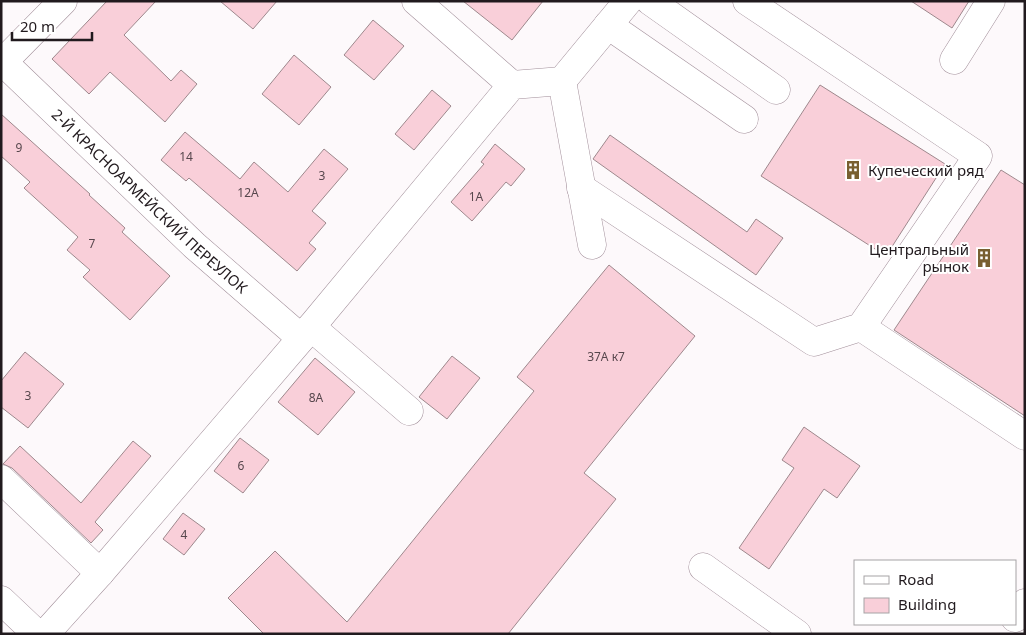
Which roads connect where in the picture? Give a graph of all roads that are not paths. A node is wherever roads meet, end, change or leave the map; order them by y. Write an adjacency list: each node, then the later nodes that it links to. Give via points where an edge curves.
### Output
1 (63, 1): 9 (street)
2 (416, 1): 11 (street)
3 (628, 1): 7 (street)
4 (650, 1): 12 (street)
5 (747, 1): 16 (street, via 978,156)
6 (991, 1): 8 (street)
7 (608, 25): 10 (street); 13 (street)
8 (954, 60)
9 (2, 61): 17 (street, 2-Й КРАСНОАРМЕЙСКИЙ ПЕРЕУЛОК, via 195,246)
10 (562, 81): 11 (street); 14 (street)
11 (512, 85): 17 (street)
12 (776, 90)
13 (744, 119)
14 (581, 188): 15 (street); 16 (street, via 814,342)
15 (592, 245)
16 (861, 327): 19 (street)
17 (306, 332): 18 (street, 2-Й КРАСНОАРМЕЙСКИЙ ПЕРЕУЛОК); 22 (street)
18 (409, 412)
19 (1025, 436)
20 (1, 480): 22 (street)
21 (703, 567): 28 (street)
22 (100, 573): 27 (street)
23 (1, 600): 26 (street)
24 (1025, 603): 25 (street)
25 (1016, 616)
26 (37, 634)
27 (45, 634)
28 (797, 634)

